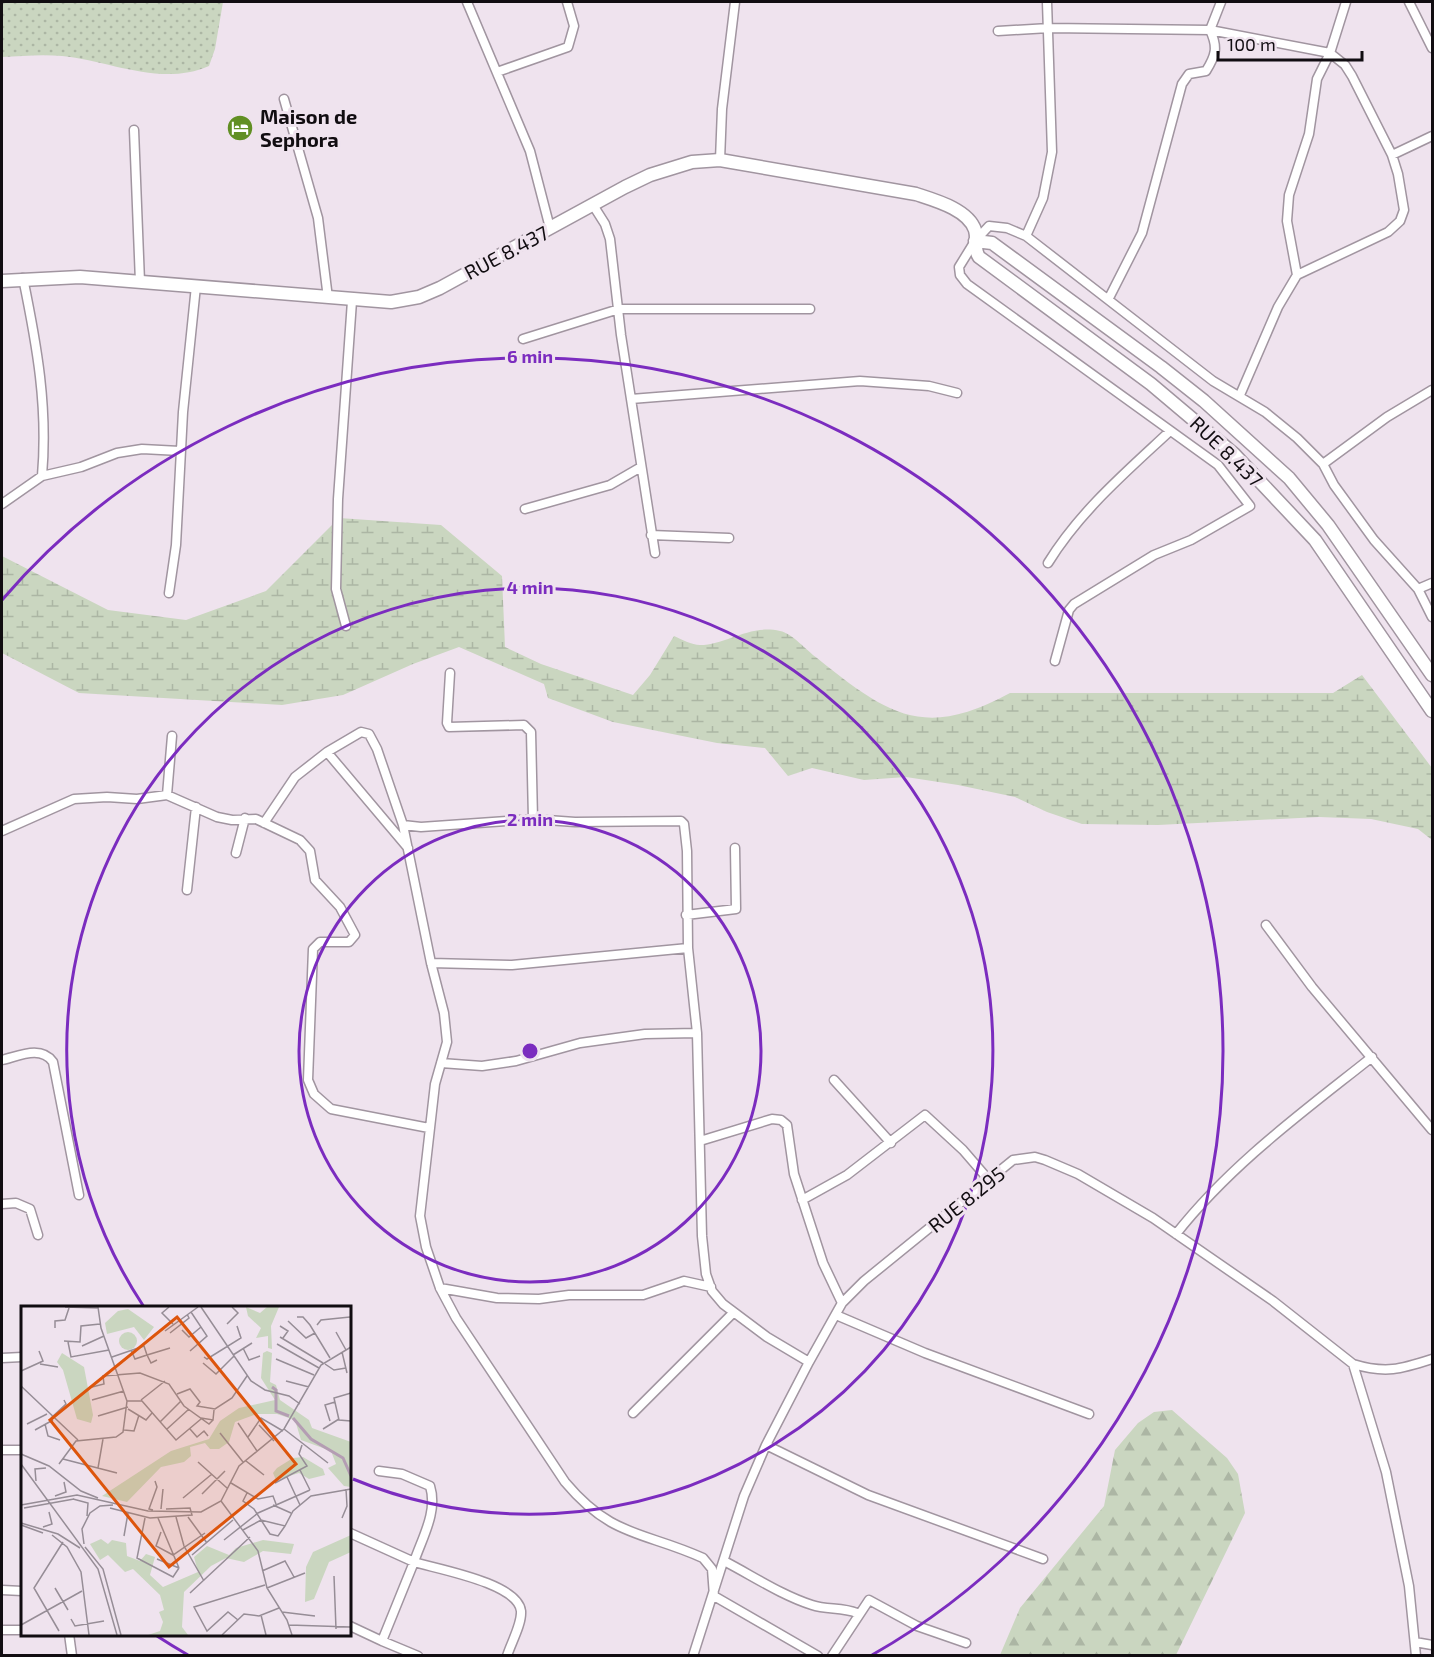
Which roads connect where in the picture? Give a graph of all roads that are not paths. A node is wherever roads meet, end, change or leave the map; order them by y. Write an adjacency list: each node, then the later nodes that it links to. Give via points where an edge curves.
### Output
1 (467, 2): 13 (street)
2 (567, 2): 13 (street, via 574,26 568,47)
3 (735, 2): 18 (street)
4 (1047, 2): 8 (street)
5 (1221, 2): 9 (street)
6 (1346, 2): 12 (street)
7 (1409, 2): 11 (street)
8 (1049, 28): 9 (street); 10 (street); 21 (street, via 1052,152 1043,198)
9 (1210, 30): 12 (street); 29 (street, via 1217,45 1214,59 1206,71 1189,74 1182,84 1142,232)
10 (998, 31)
11 (1432, 48)
12 (1330, 53): 17 (street, via 1348,71); 23 (street, via 1317,80 1309,134 1286,210)
13 (497, 72): 20 (street, via 530,151)
14 (284, 99): 28 (street, via 318,218)
15 (134, 130): 26 (street)
16 (1432, 136): 17 (street)
17 (1392, 155): 23 (street, via 1403,195 1400,221 1388,232)
18 (720, 160): 19 (main road, RUE 8.437, via 692,162 650,175); 22 (main road, RUE 8.437, via 916,194 944,203 963,216 975,229)
19 (593, 205): 20 (main road, RUE 8.437); 31 (street, via 610,239)
20 (550, 228): 30 (main road, RUE 8.437, via 419,297 391,302)
21 (1026, 236): 22 (street, via 989,226); 29 (street)
22 (975, 241): 38 (street, via 959,267 967,284); 56 (main road, RUE 8.437, via 992,243 1161,367 1289,478 1328,525); 57 (main road, RUE 8.437, via 979,257 1160,391 1219,440 1265,486 1315,540)
23 (1298, 275): 36 (street, via 1278,307)
24 (23, 279): 25 (main road, RUE 8.437); 26 (main road, RUE 8.437, via 80,277); 42 (street, via 39,356 46,433)
25 (2, 281)
26 (140, 282): 27 (main road, RUE 8.437)
27 (196, 286): 28 (main road, RUE 8.437); 39 (street)
28 (328, 298): 30 (main road, RUE 8.437)
29 (1109, 298): 36 (street, via 1213,381)
30 (352, 301): 53 (street, via 336,577)
31 (619, 309): 32 (street); 33 (street); 37 (street)
32 (810, 309)
33 (523, 339)
34 (1432, 390): 40 (street)
35 (957, 393): 37 (street, via 928,386 860,381)
36 (1240, 395): 40 (street, via 1297,438)
37 (631, 399): 41 (street)
38 (1170, 431): 48 (street, via 1088,509); 54 (street, via 1218,465 1250,506 1191,540 1154,555 1074,604)
39 (180, 451): 42 (street, via 129,450); 51 (street, via 176,545)
40 (1323, 464): 50 (street, via 1374,540)
41 (640, 467): 44 (street, via 610,485); 45 (street)
42 (42, 476): 43 (street)
43 (2, 504)
44 (525, 509)
45 (651, 534): 46 (street); 47 (street)
46 (729, 538)
47 (655, 553)
48 (1048, 563)
49 (1432, 583): 50 (street)
50 (1418, 589): 52 (street)
51 (169, 593)
52 (1432, 617)
53 (346, 626)
54 (1055, 661)
55 (450, 673): 63 (street, via 449,727 529,727)
56 (1432, 675)
57 (1432, 711)
58 (172, 736): 60 (street)
59 (327, 752): 64 (street, via 295,777); 65 (street, via 361,732 369,734); 68 (street)
60 (167, 795): 61 (street); 66 (street, via 137,800 74,799)
61 (196, 807): 62 (street, via 217,817); 70 (street)
62 (245, 818): 64 (street); 69 (street)
63 (533, 819): 65 (street); 71 (street, via 683,823 687,851)
64 (264, 823): 80 (street, via 300,840 310,851 315,880 340,907 355,935 349,942 320,942 313,949 308,1080 314,1094 331,1109)
65 (403, 825): 68 (street)
66 (2, 831)
67 (735, 848): 71 (street, via 736,909)
68 (408, 849): 74 (street)
69 (236, 853)
70 (187, 890)
71 (686, 915): 73 (street)
72 (1266, 924): 76 (street, via 1285,953)
73 (688, 948): 74 (street, via 512,965); 75 (street)
74 (431, 963): 78 (street, via 447,1042)
75 (697, 1033): 78 (street, via 645,1034 591,1042 482,1066); 82 (street)
76 (1372, 1057): 81 (street); 88 (street, via 1226,1177)
77 (2, 1060): 85 (street, via 39,1052 53,1062)
78 (441, 1063): 80 (street)
79 (834, 1080): 83 (street)
80 (429, 1128): 91 (street, via 420,1216)
81 (1432, 1130)
82 (700, 1141): 86 (street, via 772,1119 781,1120 787,1125); 90 (street, via 702,1236)
83 (891, 1143): 84 (street, via 925,1115); 86 (street, via 847,1175)
84 (988, 1179): 88 (street, RUE 8.295, via 1013,1160 1035,1157 1115,1195); 92 (street, RUE 8.295)
85 (79, 1195)
86 (802, 1200): 92 (street, via 823,1263)
87 (2, 1204): 89 (street, via 16,1203 30,1209)
88 (1176, 1234): 99 (street, RUE 8.295, via 1273,1301)
89 (38, 1235)
90 (711, 1287): 91 (street, via 684,1281 643,1295 540,1299 497,1298); 93 (street)
91 (440, 1288): 112 (street, via 456,1318 582,1502 620,1529 703,1558 712,1569)
92 (842, 1303): 94 (street, RUE 8.295)
93 (733, 1313): 98 (street); 100 (street)
94 (836, 1314): 98 (street, RUE 8.295); 101 (street, via 926,1353)
95 (21, 1357): 96 (street)
96 (2, 1358)
97 (1432, 1359): 99 (street, RUE 8.295, via 1389,1371)
98 (809, 1362): 102 (street, RUE 8.295)
99 (1353, 1364): 119 (street, via 1386,1472 1409,1586)
100 (633, 1413)
101 (1089, 1414)
102 (766, 1445): 107 (street, via 868,1495); 108 (street, RUE 8.295, via 744,1496)
103 (2, 1450): 104 (street)
104 (21, 1450)
105 (379, 1471): 109 (street, via 402,1474 430,1486 430,1518)
106 (351, 1533): 109 (street)
107 (1043, 1558)
108 (724, 1560): 112 (street, RUE 8.295); 113 (street, via 798,1600)
109 (414, 1562): 118 (street); 124 (street, via 499,1587 518,1601 520,1619)
110 (2, 1590): 111 (street)
111 (21, 1591)
112 (714, 1596): 125 (street, RUE 8.295); 126 (street)
113 (857, 1613): 120 (street, via 868,1600 917,1626); 127 (street)
114 (351, 1626): 118 (street)
115 (2, 1630): 116 (street)
116 (21, 1630)
117 (69, 1636): 122 (street)
118 (382, 1641): 123 (street)
119 (1415, 1642): 121 (street); 128 (street)
120 (966, 1643)
121 (1432, 1645)
122 (72, 1656)
123 (418, 1656)
124 (507, 1656)
125 (693, 1656)
126 (818, 1656)
127 (832, 1656)
128 (1416, 1656)

